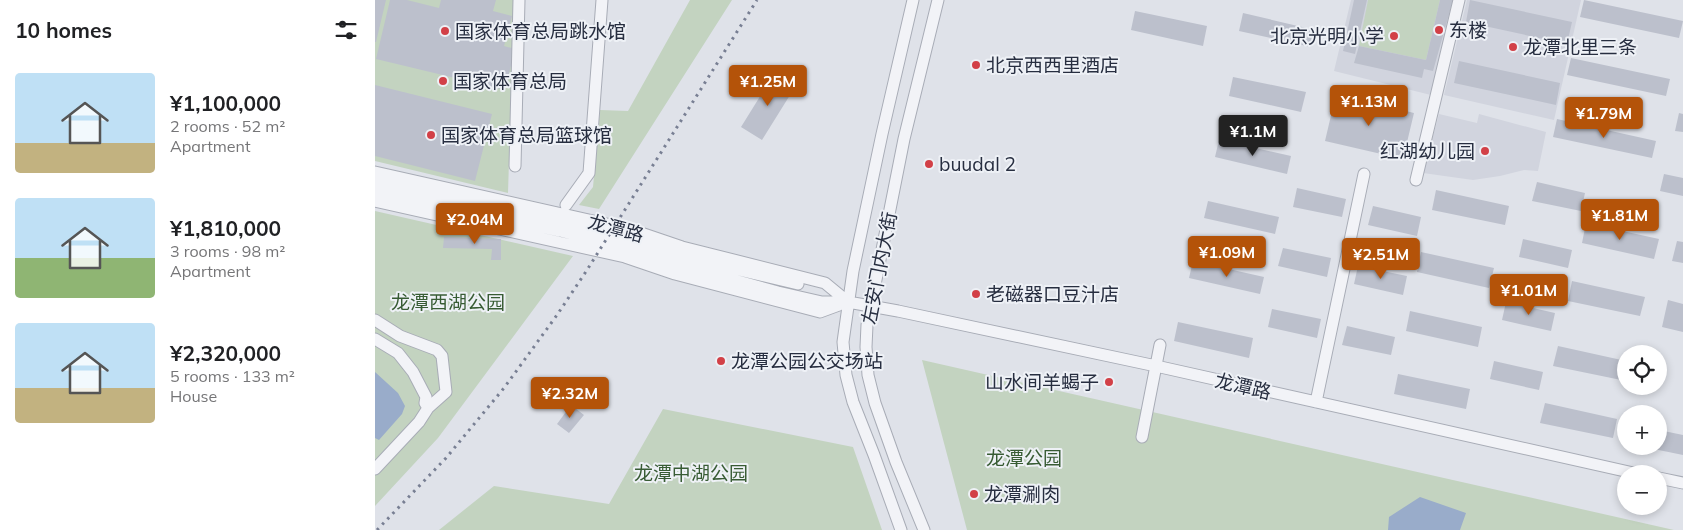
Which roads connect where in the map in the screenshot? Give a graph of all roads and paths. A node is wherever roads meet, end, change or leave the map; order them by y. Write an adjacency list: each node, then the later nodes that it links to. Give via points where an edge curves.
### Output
1 (519, 0): 6 (street)
2 (602, 0): 13 (street, via 589,173)
3 (913, 0): 14 (street, 左安门内大街)
4 (938, 0): 15 (street, 左安门内大街, via 905,139)
5 (1459, 0): 9 (street)
6 (515, 166)
7 (375, 172): 14 (street, 龙潭路, via 629,229 682,247 825,283)
8 (1364, 174): 20 (street)
9 (1416, 180)
10 (375, 181): 14 (street, 龙潭路, via 631,240 680,256 824,290)
11 (375, 191): 14 (street, 龙潭路, via 627,248 778,292 822,302)
12 (375, 201): 14 (street, 龙潭路, via 625,257 675,274 820,312)
13 (566, 205)
14 (848, 302): 15 (street, 龙潭路); 27 (street, 左安门内大街, via 843,342 846,375)
15 (871, 306): 19 (street, 龙潭路); 28 (street, 左安门内大街, via 866,347 868,375 896,462)
16 (375, 320): 21 (street, via 400,336 437,350 442,356 446,392)
17 (375, 339): 21 (street, via 398,352 413,372)
18 (1160, 345): 19 (street)
19 (1157, 366): 20 (street, 龙潭路); 22 (street)
20 (1316, 402): 24 (street, 龙潭路)
21 (428, 408): 23 (street)
22 (1142, 436)
23 (375, 469)
24 (1617, 469)
25 (1667, 480): 26 (street)
26 (1683, 483)
27 (901, 530)
28 (924, 530)

